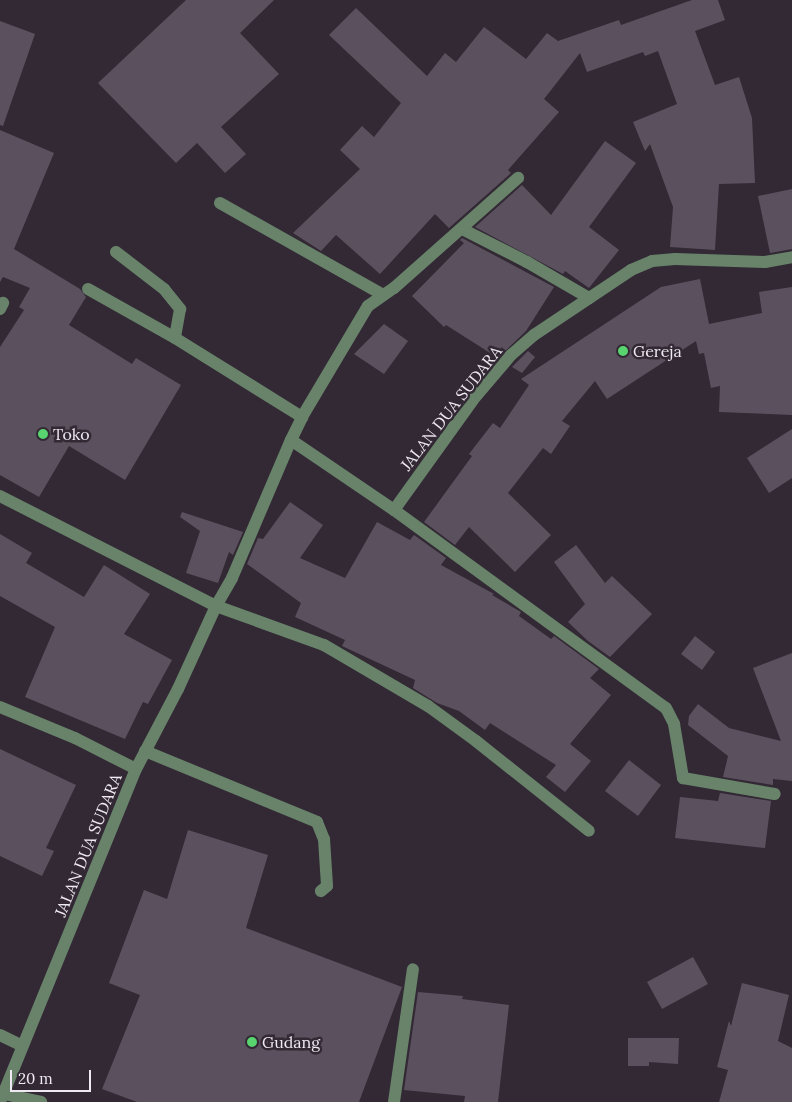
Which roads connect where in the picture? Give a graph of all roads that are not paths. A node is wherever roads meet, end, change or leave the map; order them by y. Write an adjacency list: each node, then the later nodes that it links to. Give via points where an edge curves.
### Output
1 (518, 178): 3 (street, JALAN DUA SUDARA)
2 (220, 203): 7 (street)
3 (462, 229): 7 (street, JALAN DUA SUDARA); 8 (street)
4 (116, 252): 9 (street, via 164,289 180,309)
5 (792, 257): 8 (street, JALAN DUA SUDARA, via 765,262 675,259 652,262 631,270)
6 (88, 289): 9 (street)
7 (383, 294): 10 (street, JALAN DUA SUDARA, via 368,306)
8 (589, 298): 13 (street, JALAN DUA SUDARA, via 534,335 511,355 476,396)
9 (174, 338): 10 (street)
10 (302, 417): 11 (street, JALAN DUA SUDARA)
11 (292, 440): 13 (street); 14 (street, JALAN DUA SUDARA, via 232,578)
12 (0, 496): 14 (street)
13 (394, 510): 18 (street, via 666,708 674,724 682,778)
14 (216, 606): 16 (street, JALAN DUA SUDARA, via 178,689); 19 (street, via 324,646 428,706)
15 (0, 707): 17 (street, via 75,738)
16 (144, 751): 17 (street, JALAN DUA SUDARA); 20 (street, via 317,822 324,839 327,886)
17 (136, 769): 23 (street, JALAN DUA SUDARA)
18 (775, 794)
19 (589, 831)
20 (321, 890)
21 (413, 969): 26 (street)
22 (0, 1035): 23 (street)
23 (24, 1046): 24 (street, JALAN DUA SUDARA)
24 (2, 1098): 25 (street)
25 (41, 1102)
26 (394, 1102)

